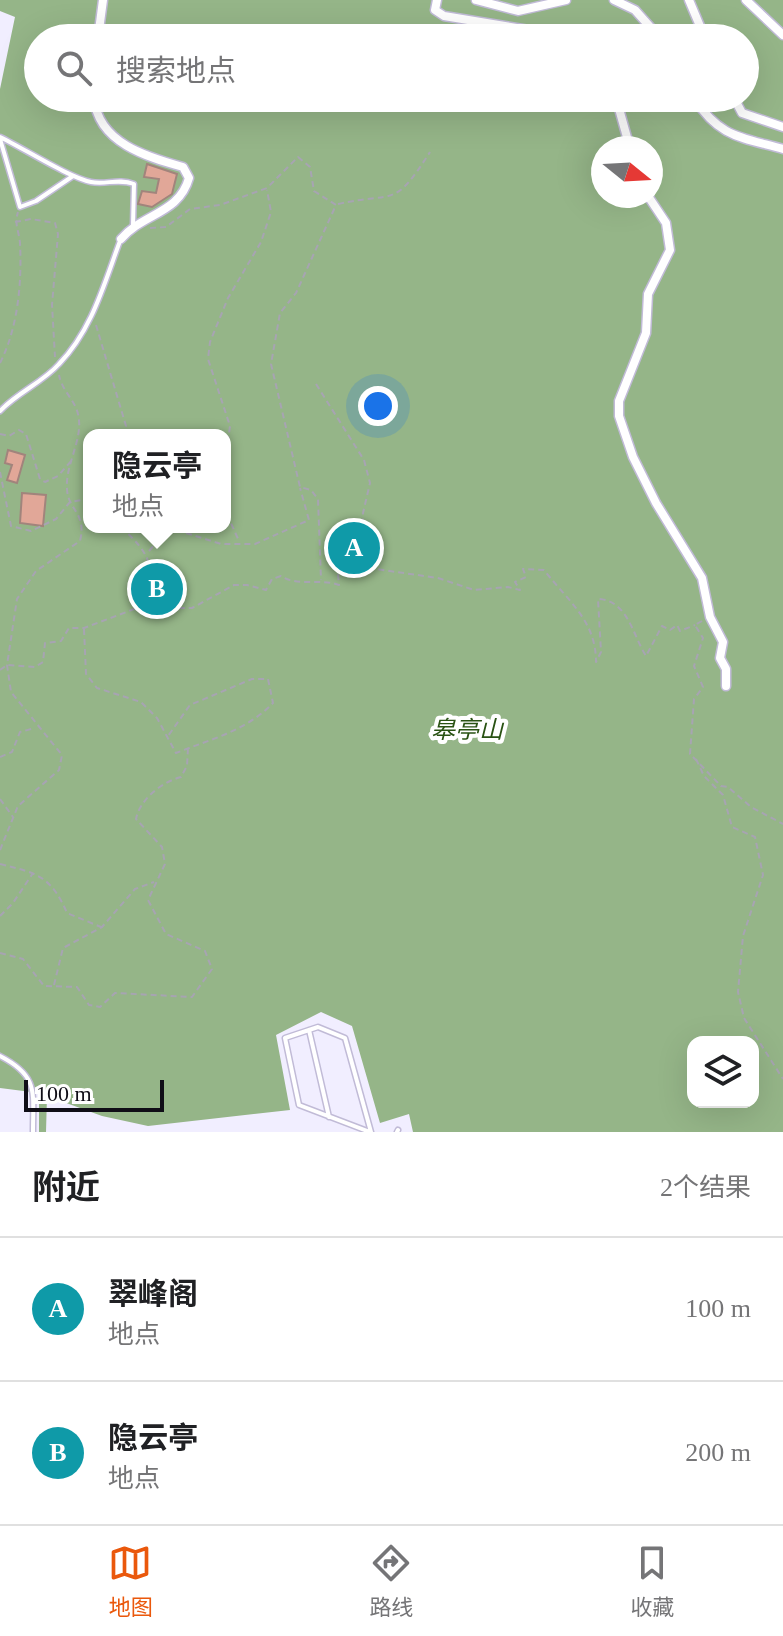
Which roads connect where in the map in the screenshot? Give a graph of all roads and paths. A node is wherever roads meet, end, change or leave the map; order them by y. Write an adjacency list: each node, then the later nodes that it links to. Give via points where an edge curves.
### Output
1 (103, 0): 8 (street)
2 (437, 0): 9 (street, via 435,10 444,16)
3 (476, 0): 4 (street, via 518,11)
4 (566, 0)
5 (614, 0): 10 (street, via 635,10)
6 (689, 0): 11 (street)
7 (746, 0): 12 (street)
8 (100, 24)
9 (493, 24)
10 (648, 24)
11 (699, 24)
12 (783, 35)
13 (98, 112): 28 (street, via 121,145 183,167 189,178 175,205)
14 (620, 112): 18 (street)
15 (703, 112): 20 (street, via 723,132)
16 (741, 112): 17 (street)
17 (783, 127)
18 (627, 136)
19 (0, 138): 22 (lane); 25 (lane)
20 (783, 149)
21 (430, 152): 24 (path, via 403,191 385,200)
22 (73, 176): 25 (lane); 28 (lane, via 134,184)
23 (267, 188): 24 (path, via 298,157 310,167 314,191); 28 (path, via 190,209 166,227); 36 (path, via 271,212 261,242 210,342 208,359)
24 (336, 205): 40 (path, via 296,293 280,313 271,364)
25 (20, 207): 27 (path)
26 (656, 208): 56 (street, via 666,223 670,250 648,294 646,333 619,401 619,416 656,503 702,578)
27 (15, 222): 31 (path, via 20,240 19,296); 32 (path, via 55,223 52,305)
28 (133, 225): 29 (street)
29 (121, 239): 30 (lane)
30 (93, 313): 32 (lane); 35 (path)
31 (0, 363)
32 (58, 366): 34 (lane); 38 (path, via 61,388 78,411)
33 (316, 384): 47 (path, via 364,460 370,483)
34 (0, 411)
35 (126, 429)
36 (230, 429)
37 (0, 434): 38 (path, via 26,434 45,482)
38 (72, 460): 42 (path, via 66,488)
39 (0, 472): 42 (path, via 11,526 31,531 56,519)
40 (300, 487): 48 (path, via 309,520 255,544); 52 (path, via 318,499)
41 (83, 500): 42 (path)
42 (70, 502): 59 (path, via 80,513 80,541 36,571 17,599)
43 (231, 523): 48 (path)
44 (127, 533): 49 (path)
45 (157, 533): 49 (path)
46 (186, 533): 48 (path, via 221,544)
47 (362, 539): 50 (path, via 366,550); 50 (path, via 350,536 341,548 347,558)
48 (239, 541)
49 (147, 552): 54 (path, via 150,571)
50 (360, 558): 51 (path)
51 (369, 568): 52 (path, via 341,571 339,585); 57 (path, via 484,591 520,590 515,582 526,577 523,569 544,570 584,618 595,638 596,662 601,652 598,599 618,608 631,622 646,656 662,626 670,630 677,625 680,631)
52 (321, 581): 55 (path, via 291,583 281,576 266,590 234,585 192,608)
53 (158, 595): 55 (path)
54 (137, 608): 55 (path); 58 (path)
55 (153, 609)
56 (710, 617): 57 (path); 61 (street, via 723,642 720,658)
57 (695, 625): 66 (path, via 703,638 694,666 703,687 694,699 690,754)
58 (84, 628): 59 (path, via 69,628 61,641 45,643 43,662 35,667); 63 (path, via 86,674 97,688 141,702)
59 (7, 665): 60 (path); 62 (path, via 11,692)
60 (0, 670)
61 (726, 686)
62 (36, 727): 65 (path, via 20,732 12,752); 68 (path, via 62,755 59,770 18,806)
63 (168, 736): 64 (path, via 176,753); 64 (path, via 190,705 252,679 268,679 273,703 256,720)
64 (188, 748): 73 (path, via 181,777 166,781 138,807 136,819 162,847 165,864)
65 (0, 757)
66 (696, 759): 69 (path, via 721,786); 80 (path, via 723,795 732,827 755,837 763,875 743,936 738,992 744,1018)
67 (0, 799): 68 (path)
68 (14, 819): 70 (path)
69 (783, 824)
70 (0, 850)
71 (0, 864): 72 (path)
72 (34, 872): 74 (path); 75 (path, via 52,884 67,913)
73 (155, 881): 75 (path, via 135,889); 77 (path, via 148,900 166,934 205,951 212,969 192,997 115,993 100,1007 89,1005 77,987)
74 (0, 916)
75 (102, 927): 77 (path, via 63,948)
76 (0, 953): 77 (path, via 23,959 44,986)
77 (54, 985)
78 (309, 1030): 81 (lane); 81 (lane, via 285,1038 299,1105); 83 (lane, via 318,1027 345,1038)
79 (0, 1056): 82 (lane, via 22,1067 29,1079)
80 (783, 1079)
81 (329, 1117): 83 (lane)
82 (33, 1132)
83 (370, 1132)

